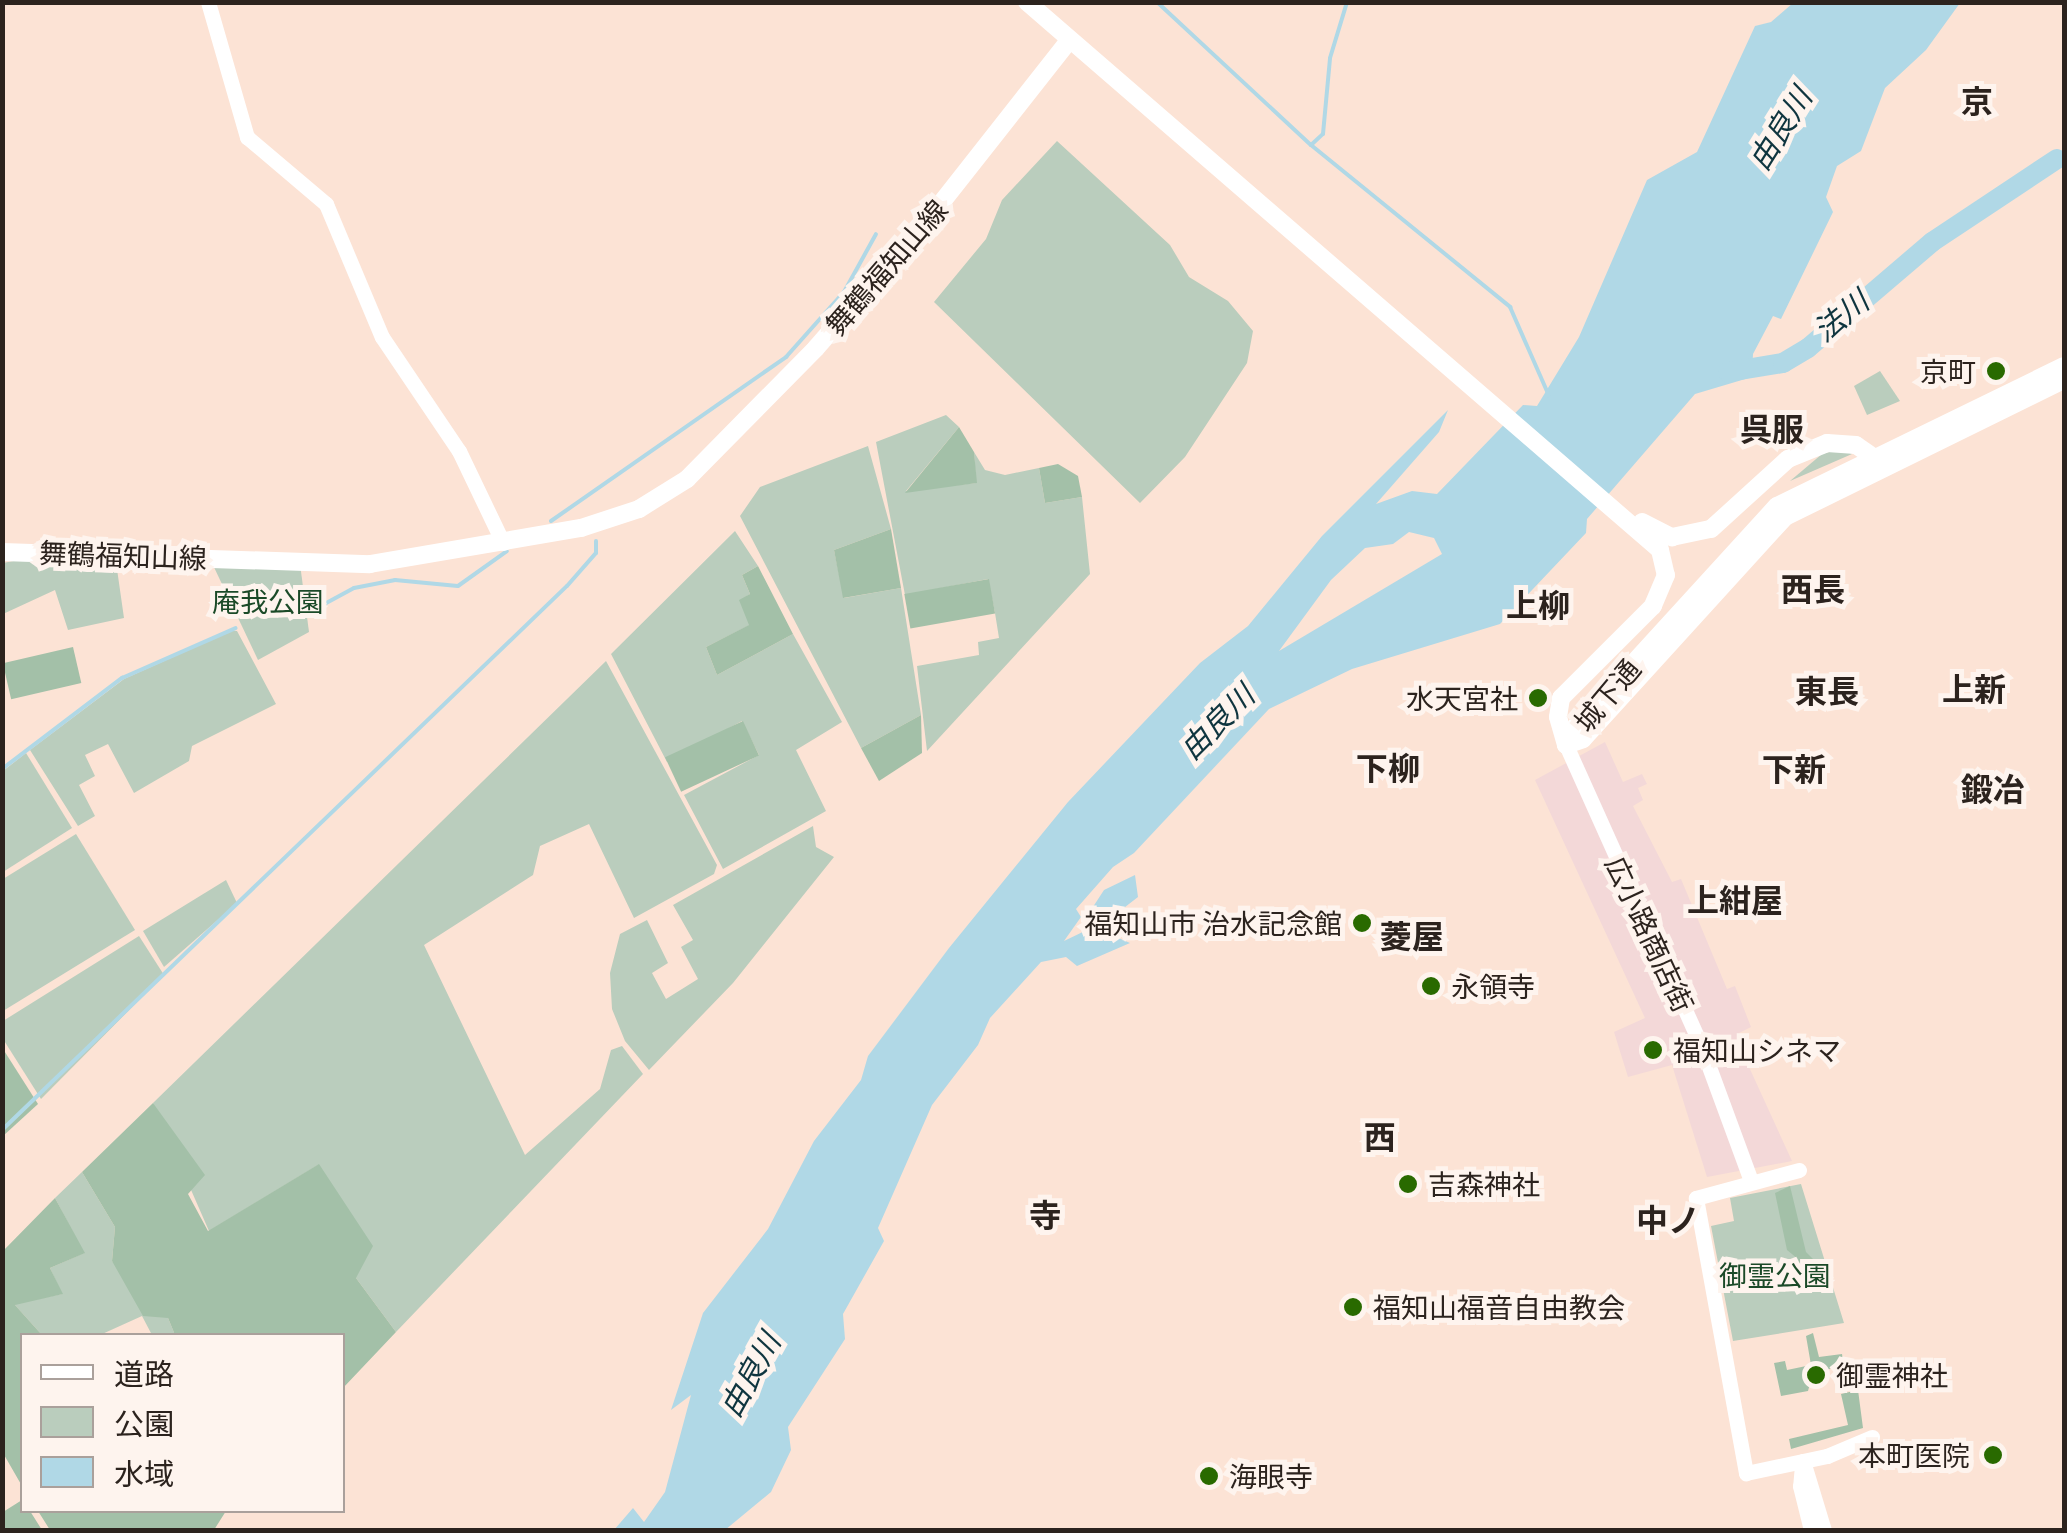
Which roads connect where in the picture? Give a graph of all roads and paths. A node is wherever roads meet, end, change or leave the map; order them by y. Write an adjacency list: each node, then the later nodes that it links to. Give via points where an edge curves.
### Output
1 (208, 2): 7 (street, via 248,137 326,204 382,337 460,451)
2 (1027, 2): 3 (main road)
3 (1066, 43): 7 (main road, 舞鶴福知山線, via 874,285 687,479 609,521); 8 (main road)
4 (2064, 366): 6 (main road, 城下通)
5 (2064, 380): 6 (main road, 城下通)
6 (1879, 461): 8 (main road, via 1837,442 1804,451 1711,530); 10 (main road, 城下通, via 1796,494 1753,529)
7 (503, 542): 9 (main road, 舞鶴福知山線, via 370,564)
8 (1666, 543): 10 (main road, via 1666,575 1654,606 1561,698)
9 (2, 552)
10 (1566, 745): 12 (street, 広小路商店街, via 1701,1045)
11 (1799, 1170): 12 (street)
12 (1750, 1181): 14 (street, via 1696,1198 1746,1473)
13 (1872, 1437): 14 (street)
14 (1803, 1461): 15 (street, via 1800,1486); 16 (street)
15 (1811, 1530)
16 (1824, 1530)

